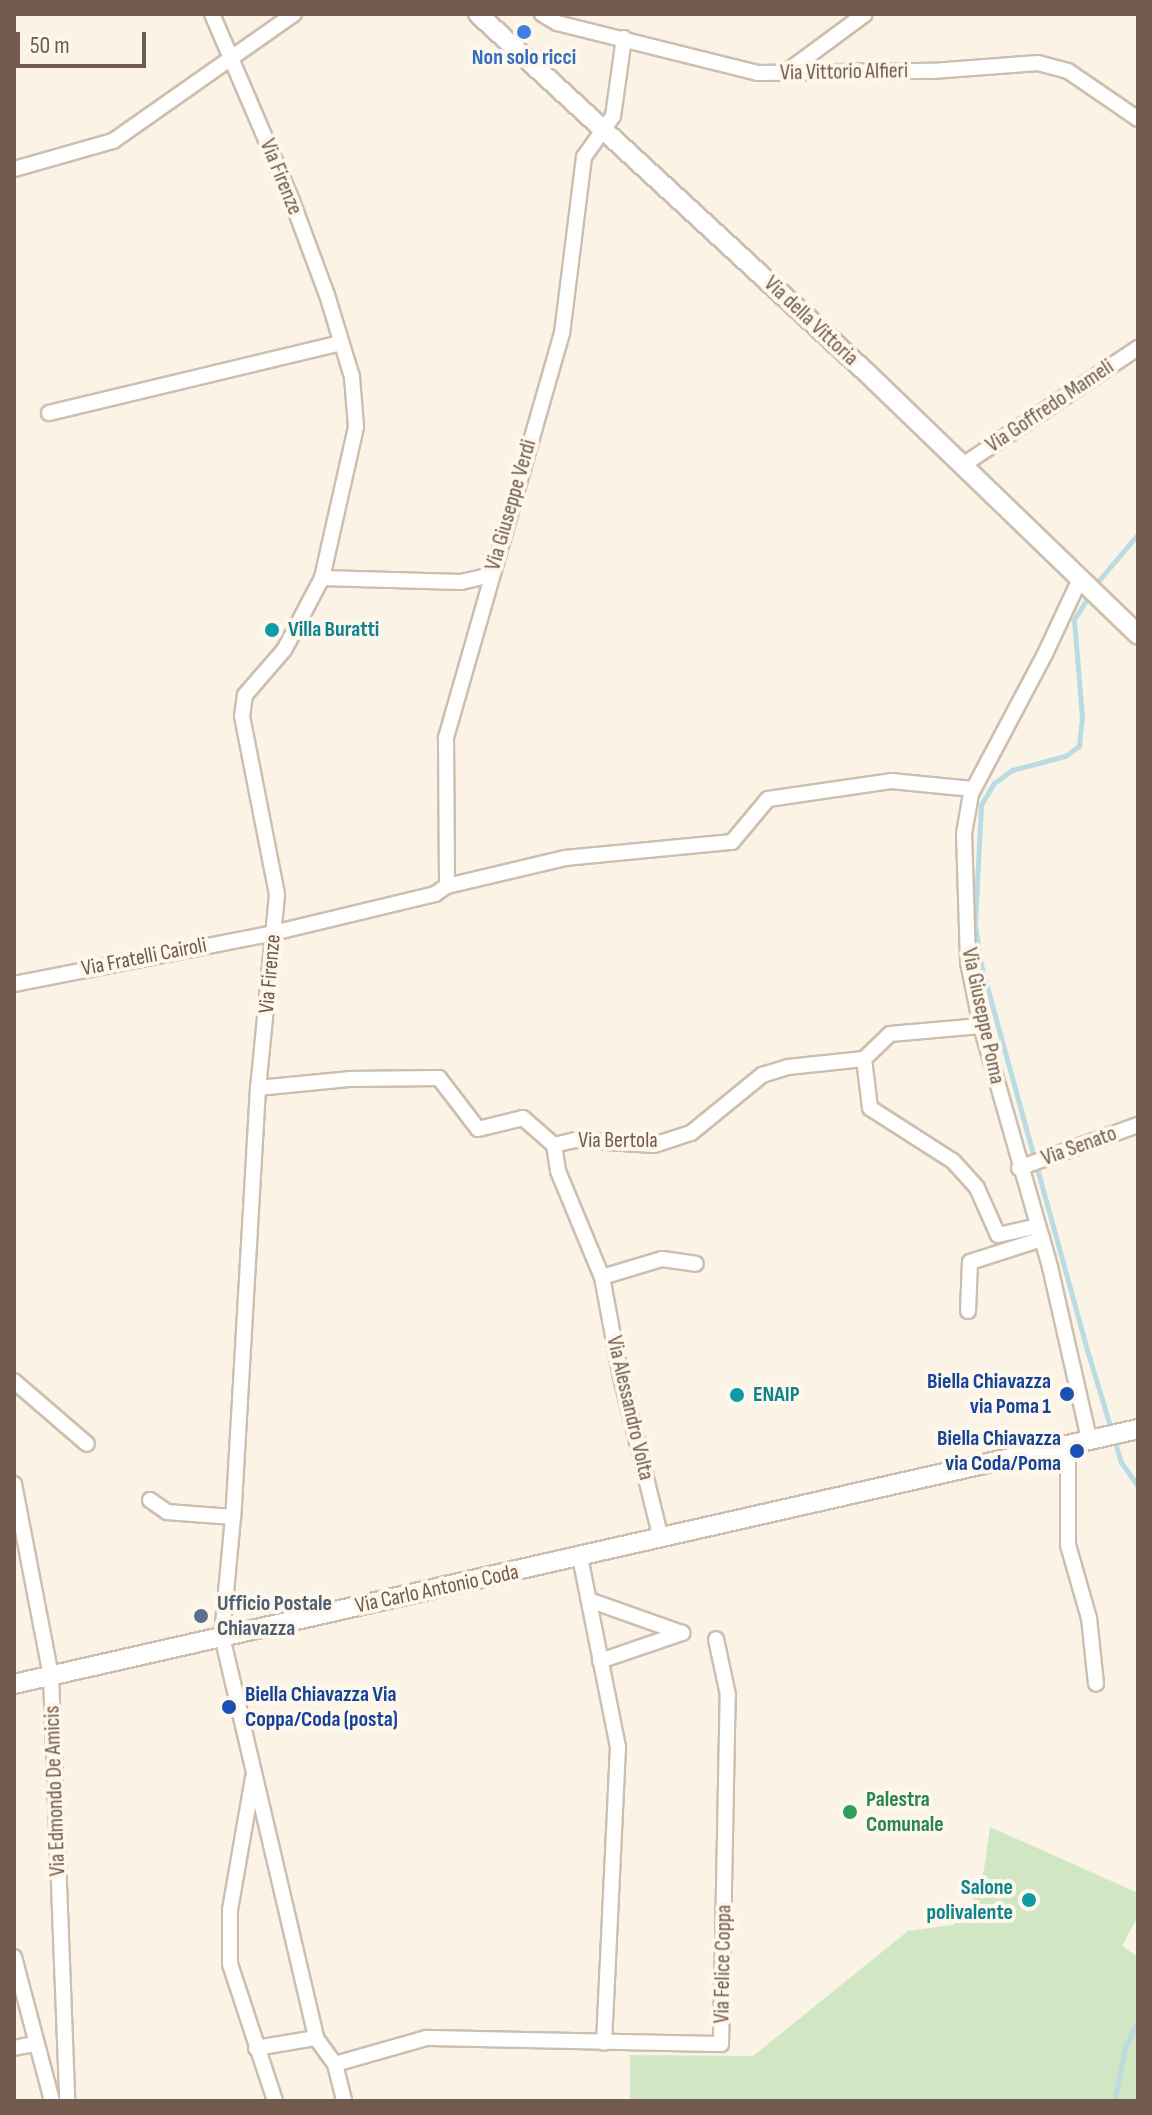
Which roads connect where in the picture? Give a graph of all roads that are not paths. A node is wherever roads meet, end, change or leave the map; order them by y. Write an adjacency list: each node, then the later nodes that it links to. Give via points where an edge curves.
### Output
1 (212, 14): 7 (street, Via Firenze)
2 (294, 14): 7 (street)
3 (478, 14): 10 (street, Via della Vittoria)
4 (542, 14): 6 (street, Via Vittorio Alfieri, via 557,23)
5 (865, 14): 8 (street)
6 (624, 38): 8 (street, Via Vittorio Alfieri, via 758,73); 10 (street, Via Giuseppe Verdi, via 613,116)
7 (231, 60): 11 (street, via 113,141); 12 (street, Via Firenze, via 292,201)
8 (784, 73): 9 (street, Via Vittorio Alfieri, via 1038,63 1068,71)
9 (1138, 119)
10 (603, 130): 15 (street, Via della Vittoria); 16 (street, Via Giuseppe Verdi, via 584,157 562,333)
11 (14, 169)
12 (341, 343): 14 (street); 17 (street, Via Firenze, via 352,377 356,427)
13 (1138, 348): 15 (street, Via Goffredo Mameli)
14 (49, 413)
15 (963, 465): 18 (street, Via della Vittoria)
16 (491, 575): 17 (street, via 461,582); 21 (street, Via Giuseppe Verdi, via 446,738)
17 (322, 578): 22 (street, Via Firenze, via 284,650 245,695 242,716 275,875)
18 (1091, 589): 19 (street, Via della Vittoria); 20 (street, Via Giuseppe Poma, via 1045,654)
19 (1138, 635)
20 (973, 789): 21 (street, via 891,781 768,799 732,842 565,858); 24 (street, Via Giuseppe Poma, via 964,833 967,933)
21 (447, 886): 22 (street, via 435,894)
22 (273, 933): 23 (street, Via Fratelli Cairoli); 26 (street, Via Firenze)
23 (14, 984)
24 (981, 1026): 25 (street, via 890,1034); 29 (street, Via Giuseppe Poma)
25 (864, 1059): 28 (street, Via Bertola, via 762,1075 691,1133 654,1145 575,1140); 30 (street, via 870,1108 953,1161 977,1188 998,1235)
26 (258, 1088): 28 (street, Via Bertola, via 439,1078 478,1129 523,1118); 41 (street, Via Firenze)
27 (1138, 1125): 29 (street, Via Senato)
28 (554, 1145): 32 (street, Via Alessandro Volta, via 558,1171)
29 (1019, 1168): 30 (street, Via Giuseppe Poma)
30 (1040, 1232): 33 (street, via 970,1262); 36 (street, Via Giuseppe Poma)
31 (696, 1264): 32 (street, via 662,1259)
32 (602, 1277): 42 (street, Via Alessandro Volta)
33 (968, 1311)
34 (14, 1381): 37 (street)
35 (1136, 1434): 36 (street, Via Carlo Antonio Coda)
36 (1089, 1439): 38 (street, Via Carlo Antonio Coda)
37 (87, 1444)
38 (1068, 1444): 42 (street, Via Carlo Antonio Coda); 50 (street, via 1068,1545 1089,1618)
39 (14, 1484): 48 (street, Via Edmondo De Amicis)
40 (150, 1500): 41 (street, via 167,1512)
41 (233, 1517): 45 (street, Via Firenze)
42 (661, 1539): 43 (street, Via Carlo Antonio Coda)
43 (580, 1557): 44 (street); 45 (street, Via Carlo Antonio Coda)
44 (589, 1600): 47 (street); 47 (street, via 682,1633)
45 (222, 1636): 48 (street, Via Carlo Antonio Coda); 51 (street)
46 (716, 1639): 54 (street, Via Felice Coppa, via 728,1695 721,2044)
47 (600, 1661): 54 (street, via 618,1747)
48 (51, 1676): 49 (street, Via Carlo Antonio Coda); 60 (street, Via Edmondo De Amicis)
49 (14, 1684)
50 (1096, 1684)
51 (254, 1773): 53 (street); 57 (street, via 230,1924 230,1964)
52 (14, 1957): 55 (street)
53 (316, 2038): 57 (street); 58 (street)
54 (604, 2043): 58 (street, Via Felice Coppa, via 426,2038)
55 (35, 2044): 56 (street); 59 (street)
56 (14, 2048)
57 (256, 2048): 61 (street)
58 (335, 2064): 62 (street)
59 (52, 2101)
60 (67, 2101)
61 (275, 2101)
62 (344, 2101)

